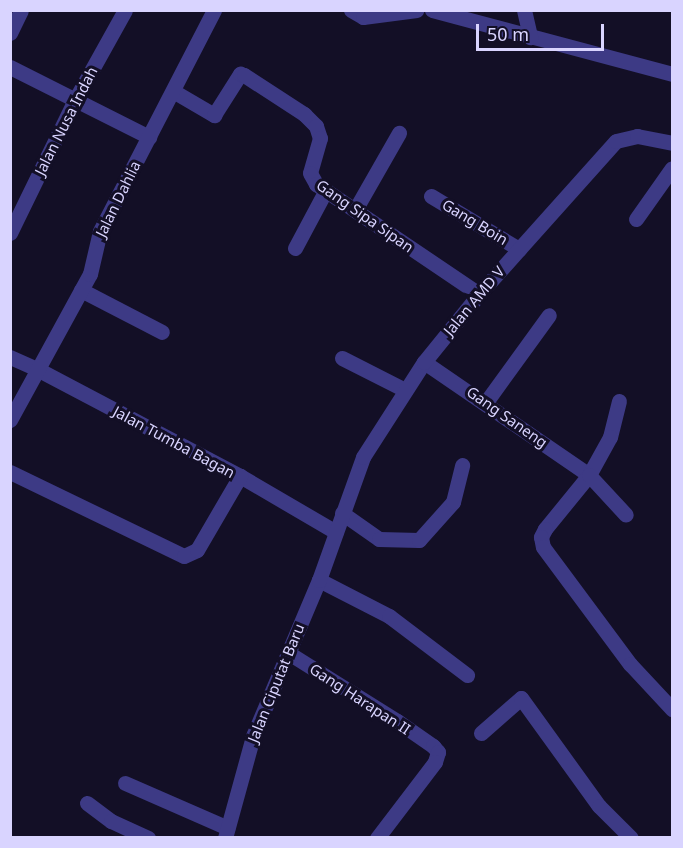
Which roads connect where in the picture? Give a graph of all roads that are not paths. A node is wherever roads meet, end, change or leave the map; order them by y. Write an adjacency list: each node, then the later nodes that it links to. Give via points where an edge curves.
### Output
1 (21, 10): 8 (street)
2 (124, 10): 13 (street, Jalan Nusa Indah)
3 (214, 10): 12 (street, Jalan Dahlia)
4 (351, 10): 5 (street, via 363,17)
5 (417, 10)
6 (432, 10): 9 (street)
7 (524, 10): 9 (street)
8 (10, 33)
9 (530, 37): 11 (street)
10 (10, 67): 13 (street)
11 (672, 74)
12 (173, 91): 15 (street, Jalan Dahlia); 18 (street, Gang Sipa Sipan, via 214,115 240,74 244,75 316,126 320,138 310,176)
13 (75, 100): 15 (street); 22 (street, Jalan Nusa Indah)
14 (399, 133): 20 (street)
15 (149, 137): 25 (street, Jalan Dahlia, via 100,231 90,274)
16 (672, 143): 24 (street, Jalan AMD V, via 637,136 616,141)
17 (672, 168): 21 (street)
18 (326, 190): 20 (street, Gang Sipa Sipan); 23 (street)
19 (431, 196): 24 (street, Gang Boin)
20 (355, 210): 26 (street, Gang Sipa Sipan)
21 (636, 219)
22 (10, 233)
23 (295, 248)
24 (519, 249): 26 (street, Jalan AMD V)
25 (81, 290): 28 (street); 32 (street, Jalan Dahlia)
26 (479, 294): 31 (street, Jalan AMD V)
27 (549, 315): 35 (street)
28 (162, 332)
29 (10, 357): 32 (street, Jalan Tumba Bagan)
30 (342, 358): 33 (street)
31 (424, 362): 33 (street, Jalan AMD V); 35 (street, Gang Saneng)
32 (39, 369): 36 (street, Jalan Dahlia); 40 (street, Jalan Tumba Bagan)
33 (405, 390): 41 (street, Jalan AMD V, via 363,457)
34 (619, 401): 39 (street, via 610,437)
35 (486, 402): 39 (street, Gang Saneng, via 506,421)
36 (10, 420)
37 (462, 465): 41 (street, via 453,502 419,540 379,540)
38 (10, 472): 40 (street, via 184,556 197,550)
39 (589, 475): 42 (street, Gang Saneng); 47 (street, via 545,529 541,537 543,547 630,664)
40 (240, 476): 43 (street, Jalan Tumba Bagan)
41 (342, 513): 43 (street, Jalan AMD V)
42 (626, 515)
43 (336, 532): 44 (street, Jalan Ciputat Baru)
44 (319, 580): 45 (street, Jalan Ciputat Baru); 46 (street, via 389,616)
45 (287, 652): 51 (street, Jalan Ciputat Baru, via 253,736); 54 (street, Gang Harapan II, via 438,752 438,758)
46 (467, 675)
47 (672, 709)
48 (482, 733): 55 (street, via 522,699 599,806)
49 (124, 783): 51 (street)
50 (87, 803): 52 (street)
51 (227, 832)
52 (124, 833): 53 (street)
53 (148, 837)
54 (377, 837)
55 (631, 837)

